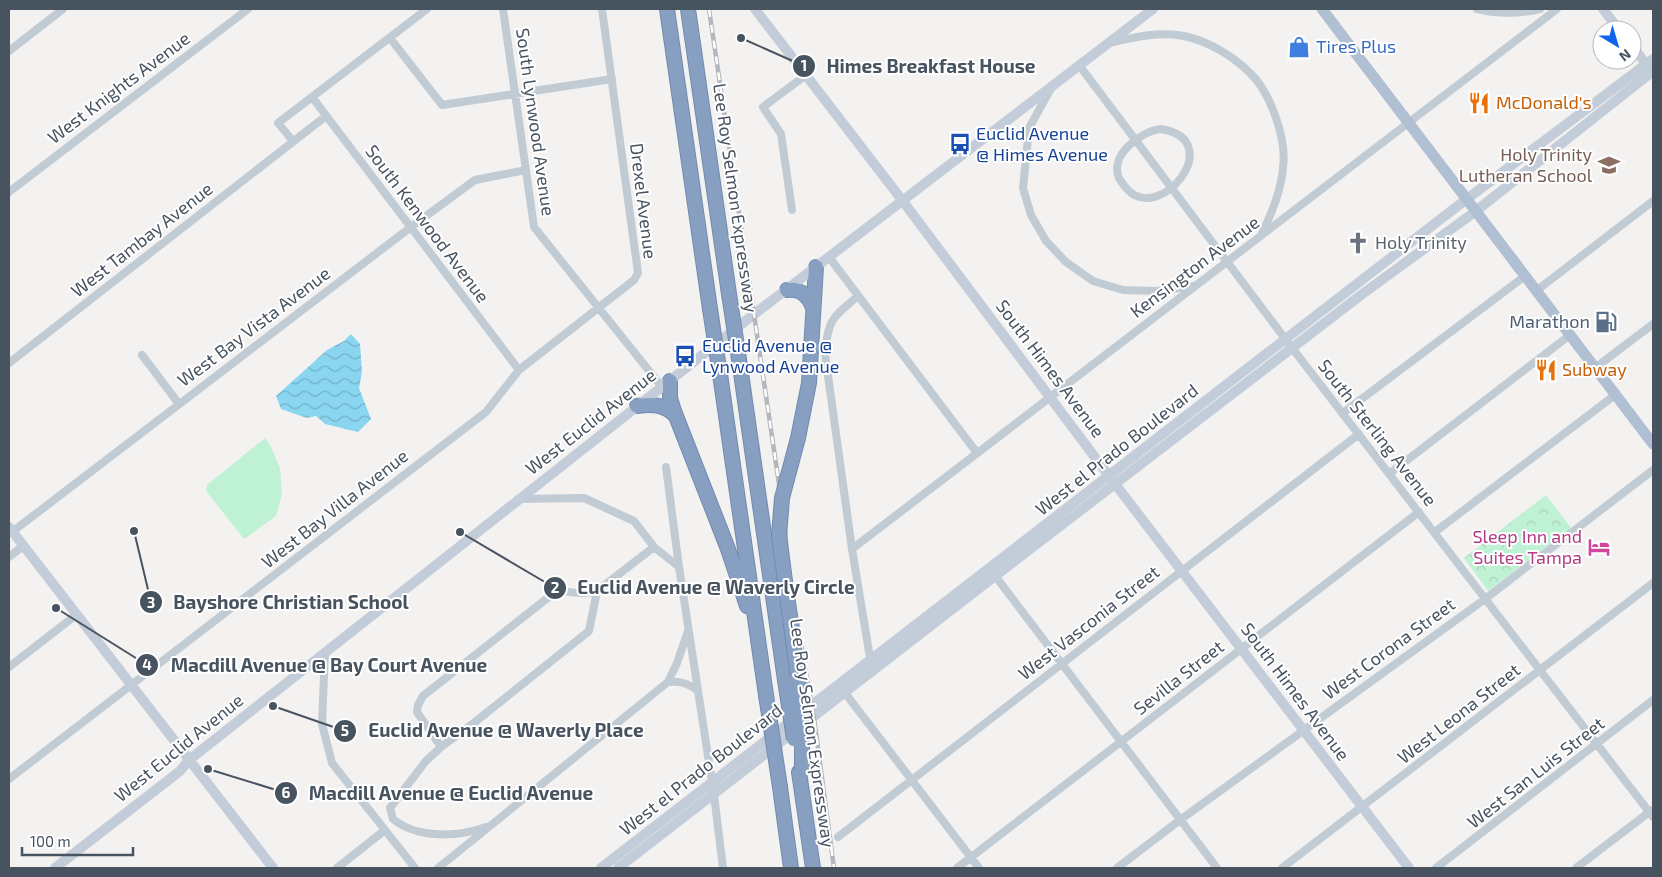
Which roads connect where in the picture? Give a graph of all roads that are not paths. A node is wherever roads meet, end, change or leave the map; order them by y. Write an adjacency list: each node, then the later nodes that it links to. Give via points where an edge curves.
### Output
1 (63, 9): 18 (street)
2 (248, 9): 33 (street, West Knights Avenue)
3 (427, 9): 16 (street)
4 (503, 9): 25 (street, South Lynwood Avenue)
5 (602, 9): 23 (street, Drexel Avenue)
6 (667, 9): 92 (highway, bridge)
7 (688, 9): 111 (highway, Lee Roy Selmon Expressway, bridge)
8 (755, 9): 22 (street, South Himes Avenue)
9 (1153, 9): 17 (street, West Euclid Avenue)
10 (1322, 9): 28 (main road)
11 (1478, 9): 12 (street, via 1493,13)
12 (1540, 9)
13 (1557, 9): 28 (street, Kensington Avenue)
14 (1603, 9): 15 (street)
15 (1611, 20)
16 (390, 38): 25 (street, via 442,106); 26 (street)
17 (1109, 42): 20 (street, West Euclid Avenue); 40 (street, via 1156,35 1183,36 1211,46 1251,74 1274,112 1282,138 1284,168 1273,212)
18 (9, 51)
19 (1642, 57): 21 (street)
20 (1079, 65): 24 (street, West Euclid Avenue); 29 (street, South Sterling Avenue)
21 (1652, 68): 34 (street, West el Prado Boulevard); 38 (street, West el Prado Boulevard)
22 (806, 75): 35 (street, South Himes Avenue); 37 (street, via 764,107 781,134)
23 (612, 79): 25 (street); 51 (street, Drexel Avenue, via 638,273 628,287)
24 (1053, 85): 35 (street, West Euclid Avenue); 45 (street, via 1029,128 1023,188 1031,215 1046,241 1066,262 1093,281 1123,290 1156,291)
25 (516, 94): 31 (street, South Lynwood Avenue)
26 (312, 97): 27 (street, South Kenwood Avenue); 30 (street, via 278,123)
27 (326, 116): 30 (street, West Tambay Avenue); 39 (street, South Kenwood Avenue)
28 (1409, 122): 34 (main road); 40 (street, Kensington Avenue)
29 (1136, 140): 32 (street, South Sterling Avenue); 32 (street, via 1122,155 1118,171 1120,180 1140,196 1151,197); 32 (street, via 1143,134 1161,129 1175,133 1186,143 1189,164 1184,176)
30 (293, 141): 58 (street, West Tambay Avenue)
31 (526, 170): 39 (street, West Bay Vista Avenue, via 475,180); 51 (street, South Lynwood Avenue, via 534,227)
32 (1172, 188): 42 (street, South Sterling Avenue)
33 (9, 192)
34 (1467, 199): 38 (main road); 46 (street, West el Prado Boulevard)
35 (902, 200): 41 (street, West Euclid Avenue); 63 (street, South Himes Avenue)
36 (1653, 201): 48 (street)
37 (792, 210)
38 (1476, 210): 44 (main road); 50 (street, West el Prado Boulevard)
39 (411, 227): 60 (street, South Kenwood Avenue); 64 (street, West Bay Vista Avenue)
40 (1261, 235): 42 (street, Kensington Avenue)
41 (829, 257): 43 (street, West Euclid Avenue); 49 (street)
42 (1227, 261): 45 (street, Kensington Avenue); 55 (street, South Sterling Avenue)
43 (816, 267): 47 (street, West Euclid Avenue); 52 (highway)
44 (1525, 276): 48 (main road); 66 (street)
45 (1196, 285): 63 (street, Kensington Avenue)
46 (1354, 286): 50 (street); 55 (street, West el Prado Boulevard)
47 (787, 290): 52 (highway, via 802,292); 61 (street, West Euclid Avenue)
48 (1536, 291): 54 (main road)
49 (858, 296): 71 (street); 82 (street, via 834,316 825,354)
50 (1361, 296): 56 (street, West el Prado Boulevard)
51 (598, 308): 60 (street, West Bay Villa Avenue); 61 (street)
52 (813, 308): 111 (highway, bridge, via 809,383 782,498 779,536 797,670 802,736)
53 (1653, 324): 59 (street)
54 (1570, 335): 59 (main road); 74 (street)
55 (1286, 340): 56 (street, South Sterling Avenue); 67 (street, West el Prado Boulevard)
56 (1293, 349): 66 (street, South Sterling Avenue); 67 (street, West el Prado Boulevard)
57 (142, 355): 64 (street)
58 (9, 363)
59 (1595, 368): 62 (main road)
60 (519, 370): 102 (street, West Bay Villa Avenue, via 486,412)
61 (666, 384): 65 (street, West Euclid Avenue); 68 (highway)
62 (1615, 395): 70 (main road); 79 (street)
63 (1050, 397): 71 (street, Kensington Avenue); 75 (street, South Himes Avenue)
64 (179, 404): 78 (street, West Bay Vista Avenue)
65 (637, 406): 68 (highway, via 657,405); 76 (street, West Euclid Avenue)
66 (1343, 413): 69 (street, South Sterling Avenue)
67 (1198, 414): 75 (street, West el Prado Boulevard)
68 (675, 415): 92 (highway, via 728,549)
69 (1359, 434): 74 (street, South Sterling Avenue); 85 (street, West Vasconia Street)
70 (1653, 444)
71 (977, 453): 82 (street, Kensington Avenue)
72 (666, 466): 84 (street)
73 (1653, 470): 89 (street, West Corona Street)
74 (1389, 474): 77 (street, South Sterling Avenue)
75 (1112, 480): 85 (street, South Himes Avenue); 86 (street, West el Prado Boulevard)
76 (518, 499): 81 (street, via 584,498 634,521); 94 (street, West Euclid Avenue)
77 (1419, 512): 79 (street, South Sterling Avenue); 93 (street, Sevilla Street)
78 (10, 530): 80 (street)
79 (1435, 532): 89 (street, South Sterling Avenue)
80 (23, 546): 83 (street); 90 (street)
81 (654, 547): 84 (street); 88 (street)
82 (852, 549): 95 (street)
83 (9, 557)
84 (679, 567): 91 (street)
85 (1182, 570): 93 (street, South Himes Avenue); 96 (street, West Vasconia Street)
86 (992, 572): 95 (street, West el Prado Boulevard); 96 (street); 98 (street, West el Prado Boulevard)
87 (1653, 583): 99 (street, West Leona Street)
88 (597, 591): 109 (street, via 589,631); 109 (street, via 558,591 423,696 417,712)
89 (1485, 598): 99 (street, South Sterling Avenue); 106 (street, West Corona Street)
90 (76, 615): 97 (street); 102 (street)
91 (689, 629): 100 (street); 103 (street)
92 (758, 638): 132 (highway, bridge)
93 (1241, 648): 106 (street, South Himes Avenue); 107 (street, Sevilla Street)
94 (325, 652): 110 (street, West Euclid Avenue); 121 (street, via 322,724 332,763)
95 (870, 660): 98 (street); 101 (street, West el Prado Boulevard)
96 (1061, 664): 107 (street); 113 (street, West Vasconia Street)
97 (9, 667)
98 (874, 670): 104 (street, West el Prado Boulevard)
99 (1539, 670): 108 (street, South Sterling Avenue); 116 (street, West Leona Street)
100 (668, 682): 103 (street, via 679,681); 120 (street)
101 (838, 684): 104 (street); 114 (street, West el Prado Boulevard)
102 (130, 685): 110 (street); 112 (street, West Bay Villa Avenue)
103 (697, 690): 114 (street)
104 (846, 693): 113 (street); 115 (street, West el Prado Boulevard)
105 (1653, 700): 108 (street, West San Luis Street)
106 (1304, 730): 116 (street, South Himes Avenue); 119 (street, West Corona Street)
107 (1120, 742): 119 (street); 123 (street, Sevilla Street)
108 (1598, 744): 117 (street, South Sterling Avenue); 140 (street, West San Luis Street)
109 (441, 747): 118 (street, via 425,762 390,808)
110 (189, 760): 124 (street, West Euclid Avenue, via 180,771); 125 (street)
111 (800, 774): 133 (highway, Lee Roy Selmon Expressway)
112 (9, 779)
113 (912, 780): 122 (street, West Vasconia Street); 123 (street)
114 (711, 782): 115 (street); 129 (street, West el Prado Boulevard)
115 (714, 795): 130 (street, West el Prado Boulevard); 131 (street)
116 (1362, 807): 138 (street, West Leona Street); 139 (street, South Himes Avenue)
117 (1652, 812): 141 (street)
118 (393, 819): 120 (street, via 415,830 436,835 470,833); 121 (street)
119 (1180, 820): 136 (street, West Corona Street); 137 (street)
120 (492, 824): 128 (street)
121 (384, 828): 126 (street); 127 (street)
122 (838, 837)
123 (971, 857): 134 (street, Sevilla Street); 135 (street)
124 (55, 868)
125 (273, 868)
126 (337, 868)
127 (415, 868)
128 (438, 868)
129 (601, 868)
130 (618, 868)
131 (723, 868)
132 (791, 868)
133 (813, 868)
134 (956, 868)
135 (979, 868)
136 (1117, 868)
137 (1217, 868)
138 (1282, 868)
139 (1409, 868)
140 (1436, 868)
141 (1576, 868)

